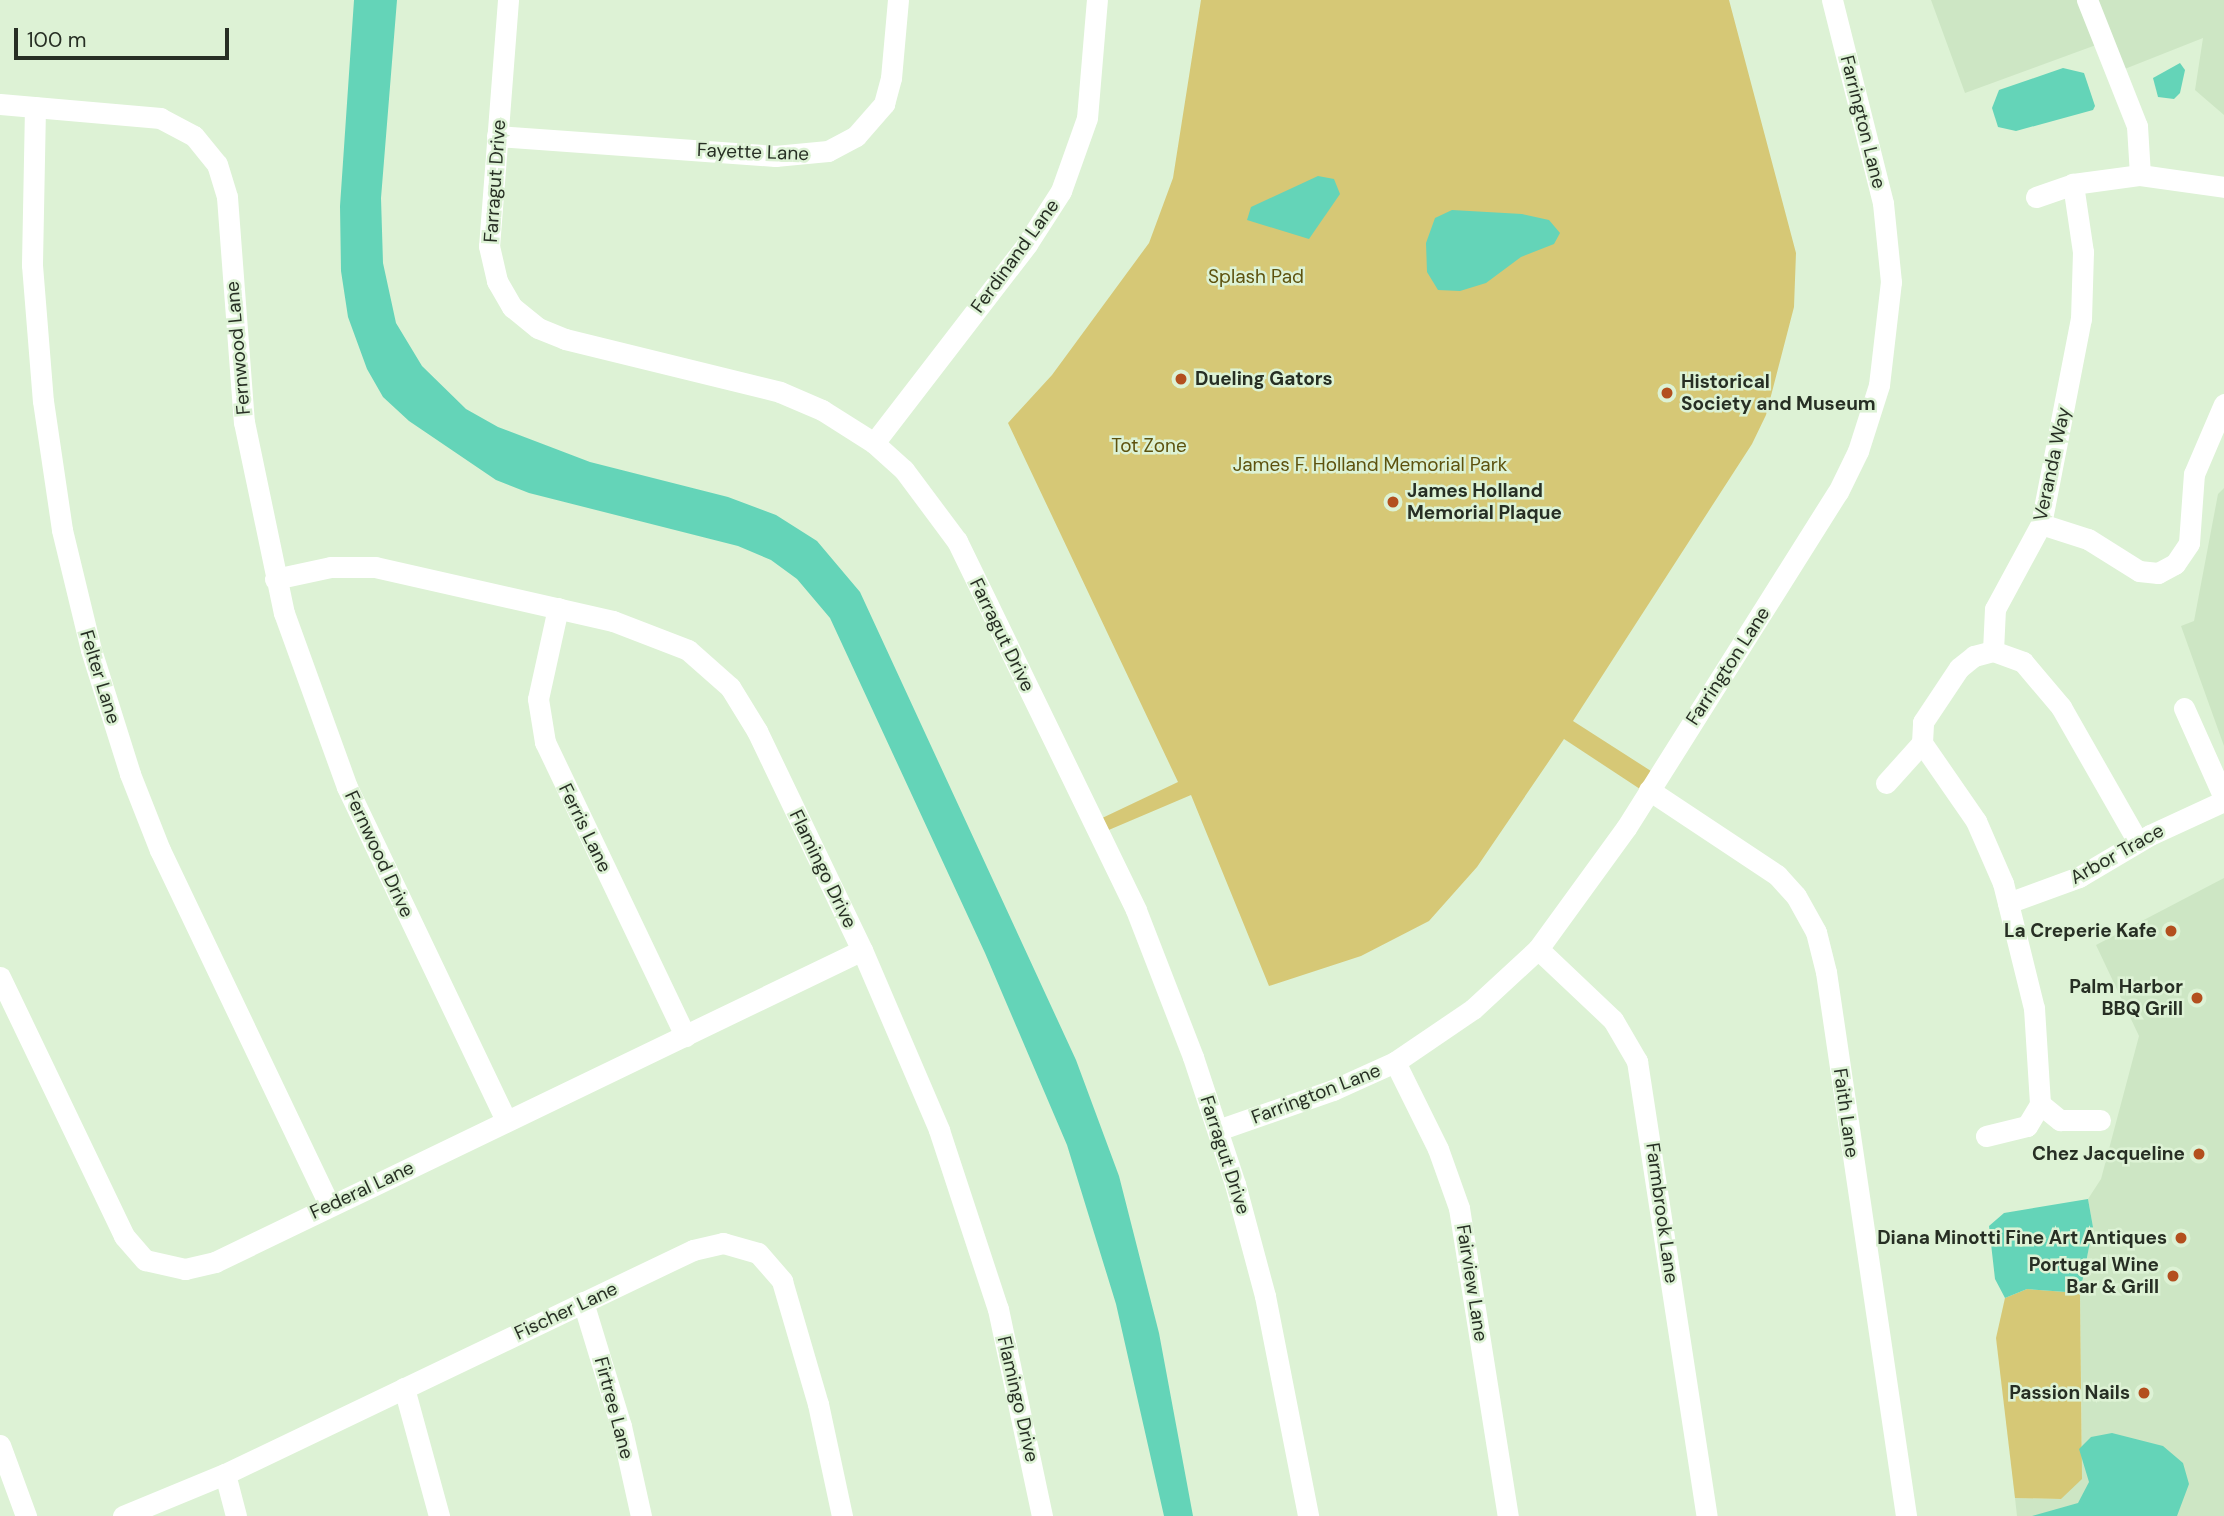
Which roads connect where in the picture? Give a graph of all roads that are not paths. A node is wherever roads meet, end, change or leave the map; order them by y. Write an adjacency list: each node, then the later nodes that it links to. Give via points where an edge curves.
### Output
1 (508, 0): 8 (street, Farragut Drive)
2 (898, 0): 8 (street, Fayette Lane, via 884,104 856,136 828,151 775,156)
3 (1097, 0): 14 (street, Ferdinand Lane, via 1087,118 1061,191 1027,244)
4 (1832, 0): 22 (street, Farrington Lane, via 1887,232 1890,304 1879,385 1862,441 1838,492)
5 (2087, 0): 9 (street, via 2137,126)
6 (0, 104): 7 (street)
7 (36, 107): 16 (street, Fernwood Lane, via 140,114 184,129 211,155 225,185 244,422); 36 (street, Felter Lane, via 32,265 43,401 62,530 91,650 130,774 160,850)
8 (497, 136): 14 (street, Farragut Drive, via 491,258 501,290 527,320 565,339 794,397)
9 (2140, 175): 10 (street); 11 (street)
10 (2073, 184): 12 (street); 15 (street, Veranda Way, via 2083,252 2081,319)
11 (2224, 187)
12 (2036, 197)
13 (2224, 404): 15 (street, via 2194,474 2189,543 2175,564 2158,573 2139,571 2088,540)
14 (874, 443): 34 (street, Farragut Drive, via 920,486 962,552 1136,910)
15 (2041, 524): 18 (street, Veranda Way, via 1996,609)
16 (275, 579): 17 (street, Flamingo Drive, via 331,567 375,567); 32 (street, Fernwood Drive, via 302,669 347,787)
17 (558, 608): 27 (street, Flamingo Drive, via 662,637 698,657 730,687 757,732); 29 (street, Ferris Lane, via 538,699 545,742)
18 (1993, 651): 20 (street, via 1974,656 1959,668 1923,722); 24 (street, via 2024,662 2061,707)
19 (2184, 708): 23 (street)
20 (1922, 743): 21 (street); 25 (street, via 1976,821)
21 (1886, 783)
22 (1649, 790): 26 (street, Farrington Lane, via 1598,870); 51 (street, Faith Lane, via 1777,875 1796,896 1816,932 1826,972)
23 (2224, 800): 24 (street, Arbor Trace)
24 (2138, 842): 25 (street, Arbor Trace, via 2079,877)
25 (2008, 903): 31 (street, via 2038,1026)
26 (1538, 949): 30 (street, Farrington Lane, via 1473,1009); 50 (street, Farmbrook Lane, via 1613,1020 1637,1061)
27 (862, 950): 29 (street, Federal Lane); 47 (street, Flamingo Drive, via 909,1053 970,1217 1009,1355)
28 (0, 977): 36 (street, Federal Lane, via 108,1206 124,1236 145,1259 169,1268 203,1266)
29 (685, 1036): 32 (street, Federal Lane)
30 (1395, 1062): 34 (street, Farrington Lane, via 1334,1090); 49 (street, Fairview Lane, via 1438,1149 1459,1208)
31 (2040, 1104): 33 (street, via 2060,1120); 35 (street, via 2027,1126)
32 (506, 1121): 36 (street, Federal Lane)
33 (2100, 1121)
34 (1218, 1130): 48 (street, Farragut Drive, via 1265,1296)
35 (1986, 1136)
36 (329, 1205)
37 (583, 1302): 38 (street, Fischer Lane); 45 (street, Firtree Lane, via 621,1426); 46 (street, Fischer Lane, via 708,1245 743,1246 769,1262 782,1281 797,1323)
38 (404, 1388): 40 (street, Fischer Lane); 44 (street)
39 (0, 1445): 41 (street)
40 (225, 1474): 42 (street, Fischer Lane); 43 (street)
41 (26, 1516)
42 (123, 1516)
43 (236, 1516)
44 (439, 1516)
45 (641, 1516)
46 (842, 1516)
47 (1042, 1516)
48 (1308, 1516)
49 (1507, 1516)
50 (1707, 1516)
51 (1906, 1516)

